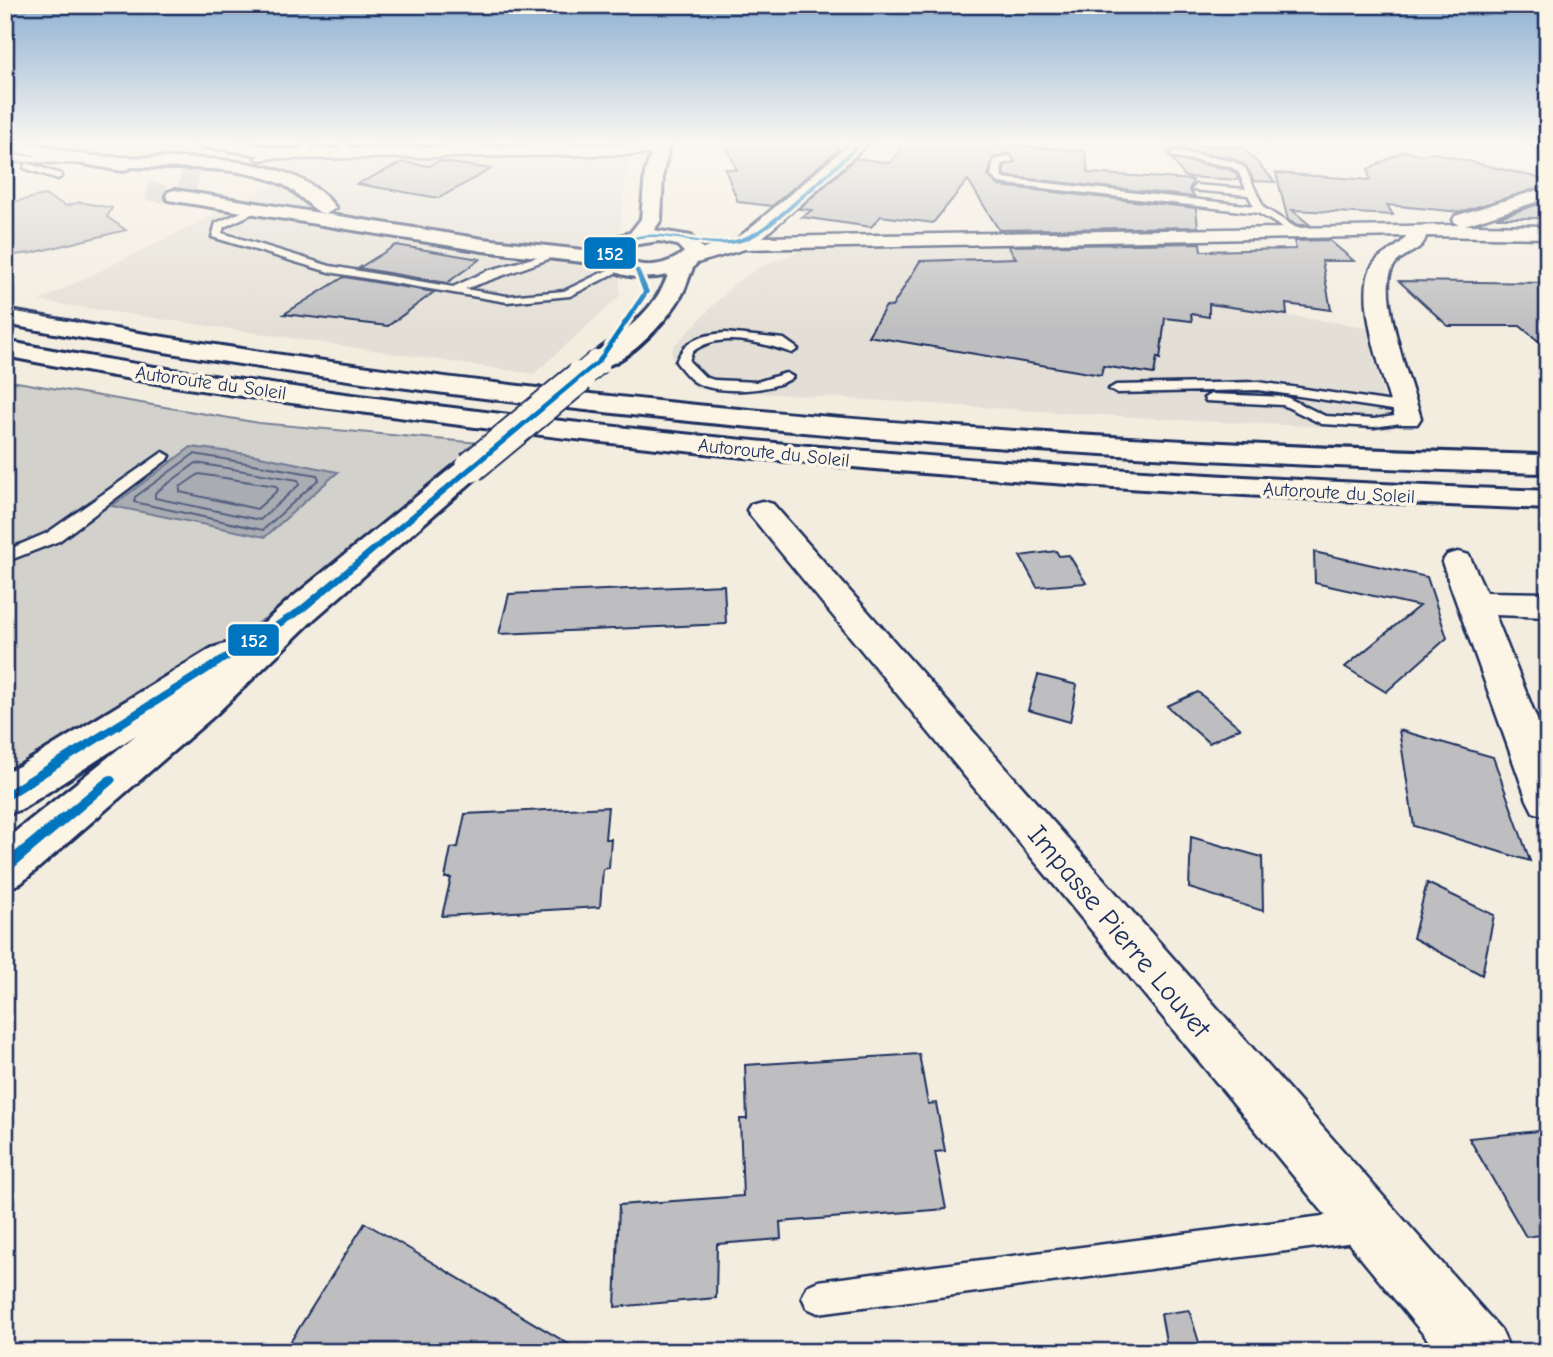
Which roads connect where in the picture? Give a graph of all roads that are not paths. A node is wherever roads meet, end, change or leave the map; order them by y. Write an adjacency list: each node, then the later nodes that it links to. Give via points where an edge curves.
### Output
1 (238, 204): 10 (main road)
2 (309, 204): 9 (main road)
3 (321, 204): 9 (main road)
4 (652, 204): 19 (main road, via 651,220)
5 (790, 204): 15 (street)
6 (1211, 204): 11 (lane)
7 (1257, 204): 11 (lane)
8 (1509, 204): 12 (street, via 1454,222)
9 (326, 208): 19 (main road)
10 (255, 209): 18 (main road); 20 (lane, via 220,225 216,235 329,269)
11 (1260, 210): 13 (lane)
12 (1459, 230): 14 (street); 16 (street, via 1413,230 1415,243)
13 (1298, 232): 15 (street); 16 (street)
14 (1548, 232)
15 (750, 239): 17 (street)
16 (1395, 240): 31 (street, via 1377,287)
17 (683, 245): 19 (main road); 19 (main road, via 662,270); 25 (main road, via 672,294 653,320 638,336)
18 (554, 253): 19 (main road); 20 (lane, via 472,279)
19 (625, 255): 20 (lane, via 557,296 507,299); 25 (main road, via 646,292)
20 (456, 290)
21 (5, 300): 30 (main road)
22 (5, 317): 30 (main road, Autoroute du Soleil, via 187,349)
23 (5, 348): 32 (main road, Autoroute du Soleil, via 142,373 438,415)
24 (792, 349): 27 (lane, via 784,342 708,338 690,345 682,362 705,383 750,387)
25 (598, 361): 41 (main road, bridge)
26 (5, 362): 32 (main road, via 180,392 485,427)
27 (786, 377)
28 (1155, 388): 29 (lane); 31 (lane, via 1258,386); 31 (lane, via 1200,398 1286,401 1322,420 1374,423)
29 (1116, 389)
30 (479, 390): 34 (main road, Autoroute du Soleil, via 945,434 1201,451)
31 (1407, 413)
32 (737, 448): 35 (main road, Autoroute du Soleil, via 1103,479)
33 (163, 456): 37 (lane, via 53,537)
34 (1548, 464)
35 (1548, 499)
36 (762, 510): 45 (street, Impasse Pierre Louvet)
37 (5, 557)
38 (1458, 562): 39 (street)
39 (1472, 603): 40 (street); 43 (street)
40 (1548, 605)
41 (301, 610): 42 (main road); 44 (main road, via 201,704)
42 (15, 789)
43 (1548, 800)
44 (5, 868)
45 (1370, 1224): 46 (lane); 47 (street, Impasse Pierre Louvet)
46 (818, 1297)
47 (1479, 1352)

